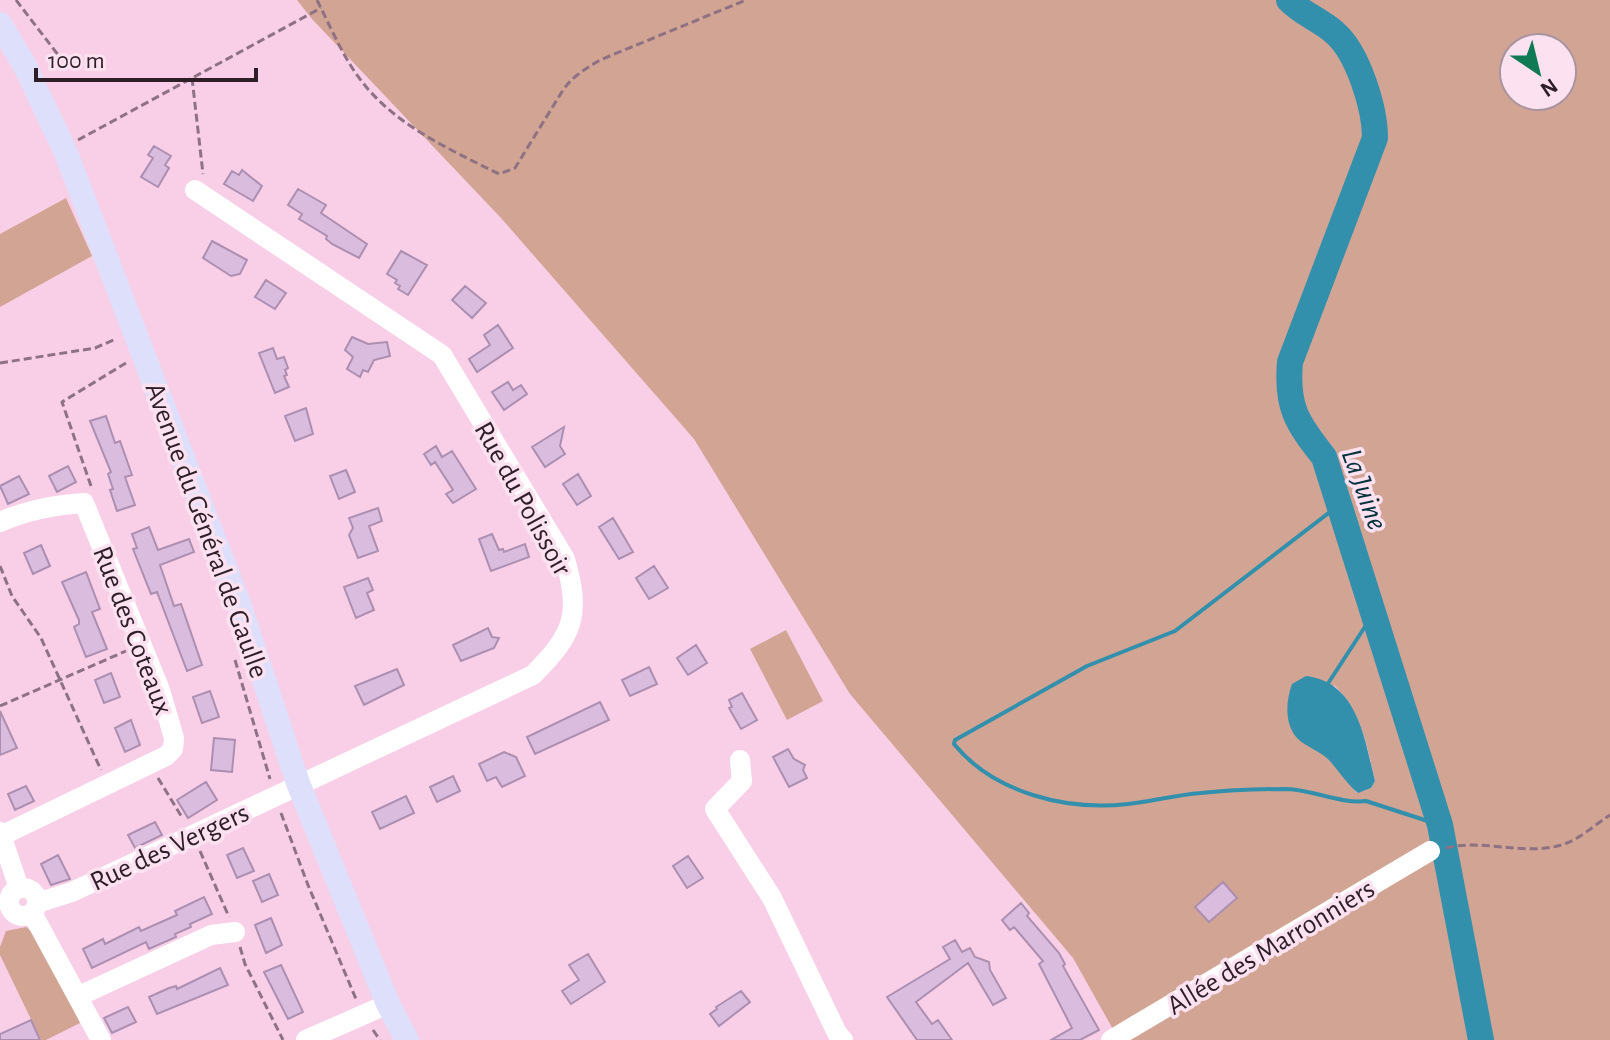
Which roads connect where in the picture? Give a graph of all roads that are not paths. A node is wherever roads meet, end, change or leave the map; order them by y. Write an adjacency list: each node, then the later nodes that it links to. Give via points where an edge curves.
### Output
1 (0, 24): 5 (main road, Avenue du Général de Gaulle, via 63,148 239,604)
2 (200, 194): 5 (street, Rue du Polissoir, via 442,355 565,559 574,590 566,634 533,675)
3 (0, 522): 6 (street, Rue des Coteaux, via 20,513 84,503 160,690 174,738 166,756)
4 (740, 760): 15 (street, via 742,781 715,809 772,898)
5 (298, 783): 8 (street, Rue des Vergers, via 72,892); 11 (main road, Avenue du Général de Gaulle)
6 (1, 834): 8 (street, via 19,888 9,897)
7 (1430, 851): 16 (street, Allée des Marronniers)
8 (16, 910): 10 (street)
9 (235, 932): 10 (street, via 211,935)
10 (79, 996): 12 (street)
11 (388, 1004): 13 (street); 14 (main road, Avenue du Général de Gaulle)
12 (101, 1040)
13 (306, 1040)
14 (407, 1040)
15 (843, 1040)
16 (1111, 1040)

